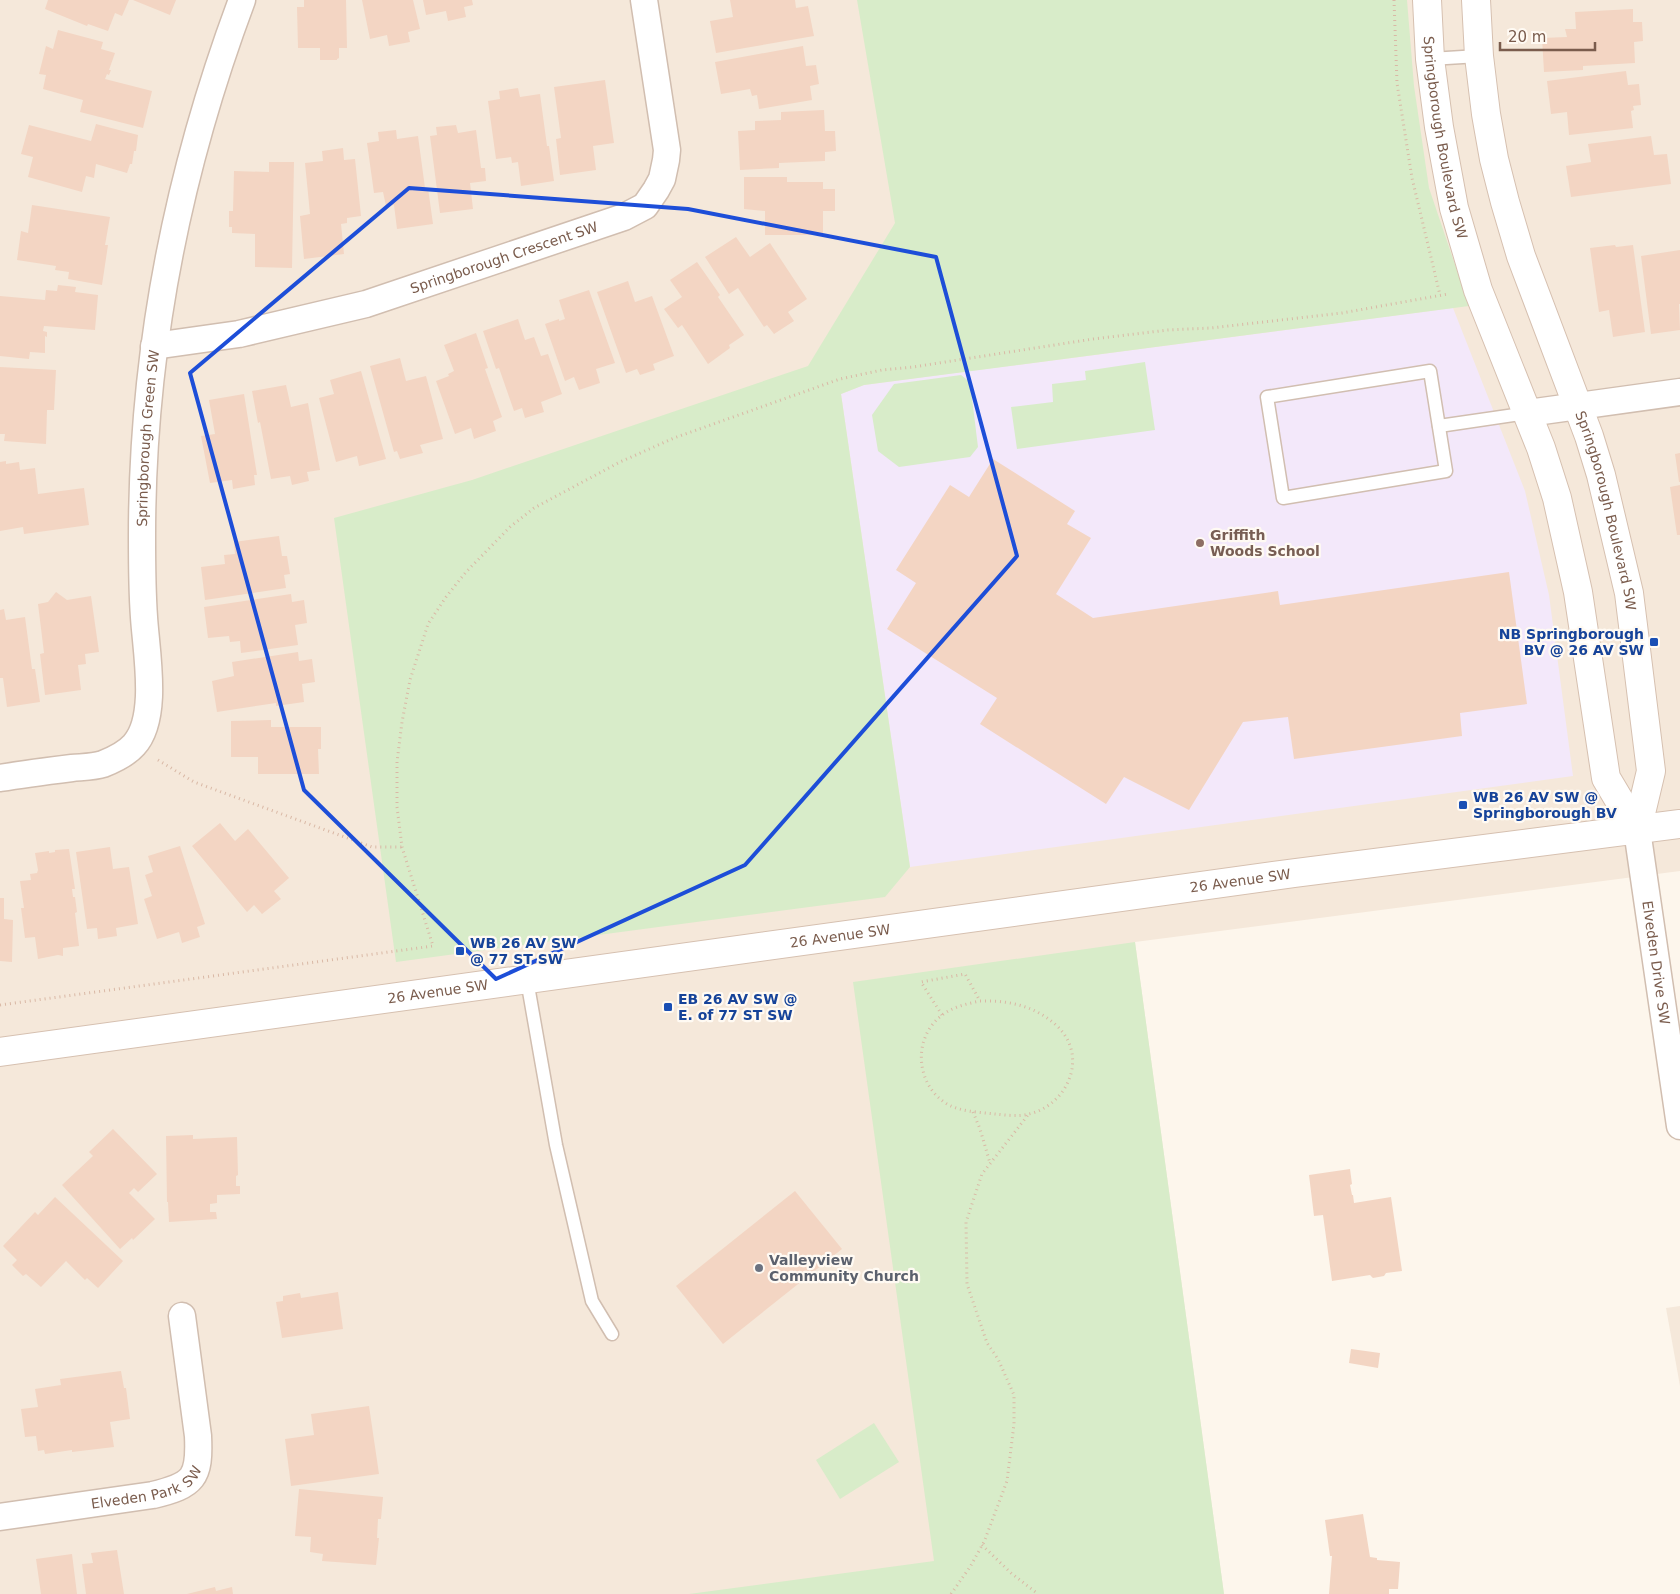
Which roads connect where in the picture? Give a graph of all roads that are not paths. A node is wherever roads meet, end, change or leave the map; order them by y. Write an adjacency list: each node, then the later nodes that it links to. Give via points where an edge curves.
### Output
1 (242, 0): 7 (street, Springborough Green SW, via 201,121 180,202)
2 (644, 0): 7 (street, Springborough Crescent SW, via 666,150 662,179 645,206 624,217 366,304 239,334)
3 (1426, 0): 6 (street, Springborough Boulevard SW)
4 (1476, 0): 5 (street, Springborough Boulevard SW)
5 (1479, 56): 6 (lane); 9 (street, Springborough Boulevard SW, via 1494,159 1505,202 1521,256)
6 (1430, 60): 10 (street, Springborough Boulevard SW, via 1454,208 1478,290)
7 (154, 346): 12 (street, Springborough Green SW, via 146,411 142,493 143,615 150,691 145,725 135,744 102,764)
8 (1680, 392): 9 (street)
9 (1578, 407): 10 (street); 14 (street, Springborough Boulevard SW, via 1601,475 1629,593 1652,771)
10 (1528, 413): 11 (lane); 14 (street, Springborough Boulevard SW, via 1557,498 1568,545 1606,778)
11 (1439, 426): 11 (lane, via 1430,371 1268,397 1283,498 1446,471)
12 (0, 778)
13 (1680, 824): 14 (street, 26 Avenue SW)
14 (1637, 830): 15 (street, 26 Avenue SW, via 1296,873); 17 (street, Elveden Drive SW)
15 (527, 980): 16 (street, 26 Avenue SW); 19 (lane, via 556,1145 592,1301)
16 (0, 1052)
17 (1680, 1126)
18 (182, 1316): 20 (street, Elveden Park SW, via 199,1454 196,1471 188,1483 153,1495)
19 (612, 1334)
20 (0, 1517)

